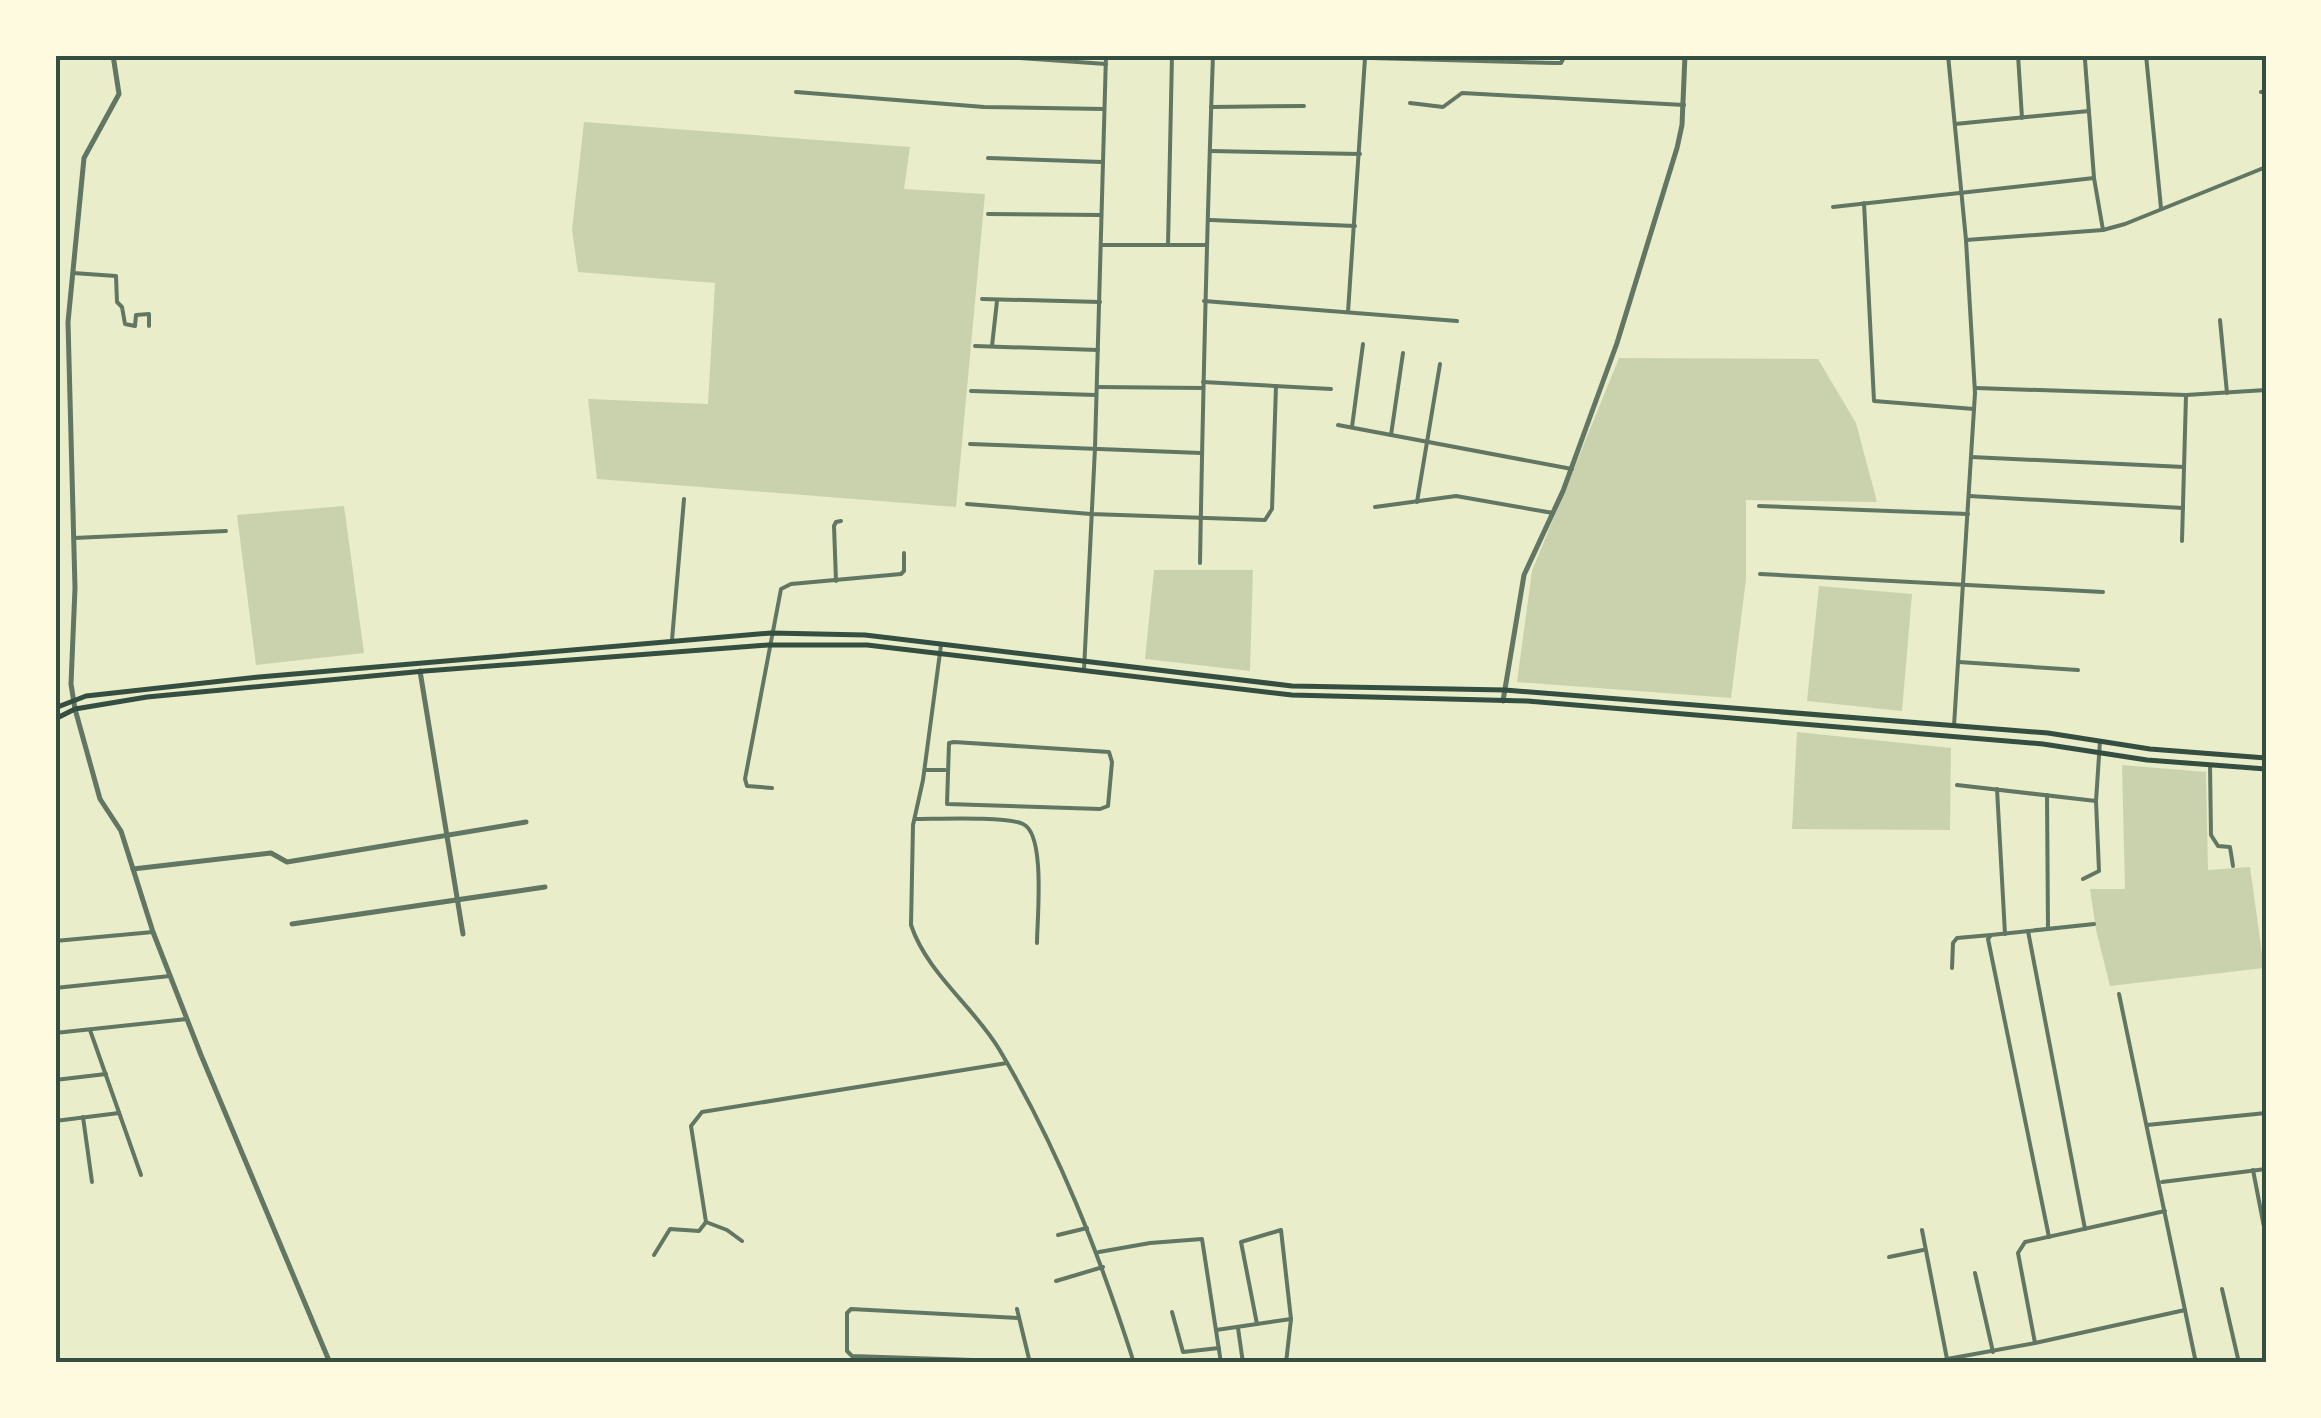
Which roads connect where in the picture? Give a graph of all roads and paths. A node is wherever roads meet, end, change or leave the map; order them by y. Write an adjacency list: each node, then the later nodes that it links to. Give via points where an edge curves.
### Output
1 (113, 55): 44 (street, via 119,94 84,158)
2 (1106, 55): 15 (street)
3 (1172, 55): 42 (street)
4 (1213, 55): 20 (street)
5 (1265, 55): 13 (street)
6 (1565, 55): 12 (street, via 1561,63)
7 (1685, 55): 18 (street)
8 (1948, 55): 24 (street)
9 (2018, 55): 23 (street)
10 (2146, 55): 34 (street)
11 (991, 56): 15 (street)
12 (1423, 57): 13 (street)
13 (1365, 58): 26 (street)
14 (2085, 60): 22 (street)
15 (1106, 64): 21 (street)
16 (796, 92): 21 (street, via 984,108)
17 (1410, 104): 18 (street, via 1443,107 1462,93)
18 (1684, 105): 79 (street, via 1617,343)
19 (1304, 106): 20 (street)
20 (1212, 107): 25 (street)
21 (1104, 109): 28 (street)
22 (2089, 111): 23 (street); 30 (street)
23 (2022, 118): 24 (street)
24 (1955, 124): 31 (street)
25 (1210, 151): 26 (street); 37 (street)
26 (1360, 154): 38 (street)
27 (988, 158): 28 (street)
28 (1102, 162): 36 (street)
29 (2266, 167): 34 (street)
30 (2094, 178): 31 (street); 39 (street)
31 (1960, 191): 32 (street); 40 (street)
32 (1864, 203): 33 (street); 69 (street, via 1874,401)
33 (1833, 207)
34 (2161, 208): 39 (street)
35 (988, 214): 36 (street)
36 (1101, 215): 41 (street)
37 (1210, 220): 38 (street); 43 (street)
38 (1355, 226): 49 (street)
39 (2102, 230): 40 (street)
40 (1966, 240): 63 (street)
41 (1101, 245): 42 (street); 48 (street)
42 (1168, 245): 43 (street)
43 (1207, 245): 47 (street)
44 (73, 272): 52 (street, via 116,276 125,324 134,326 136,315 150,314); 93 (street, via 67,338)
45 (982, 299): 46 (street)
46 (997, 300): 48 (street); 55 (street)
47 (1204, 300): 49 (street); 59 (street)
48 (1100, 302): 56 (street)
49 (1348, 312): 51 (street)
50 (2220, 320): 66 (street)
51 (1457, 321)
52 (149, 326)
53 (1363, 344): 71 (street)
54 (975, 346): 55 (street)
55 (992, 346): 56 (street)
56 (1098, 350): 60 (street)
57 (1403, 353): 72 (street)
58 (1440, 364): 73 (street)
59 (1203, 385): 60 (street); 61 (street); 76 (street)
60 (1096, 386): 67 (street)
61 (1276, 386): 62 (street); 90 (street, via 1272,509 1265,520)
62 (1331, 388)
63 (1974, 388): 68 (street); 69 (street)
64 (2266, 390): 66 (street)
65 (972, 391): 67 (street)
66 (2227, 393): 68 (street)
67 (1096, 395): 75 (street)
68 (2186, 395): 78 (street)
69 (1974, 408): 77 (street)
70 (1338, 424): 71 (street)
71 (1352, 427): 72 (street)
72 (1391, 435): 73 (street)
73 (1428, 442): 79 (street); 82 (street)
74 (970, 444): 75 (street)
75 (1095, 448): 76 (street); 88 (street)
76 (1202, 452): 90 (street)
77 (1971, 457): 78 (street); 80 (street)
78 (2184, 467): 86 (street)
79 (1572, 469): 87 (street)
80 (1969, 496): 86 (street); 89 (street)
81 (684, 498): 102 (street)
82 (1417, 502): 85 (street); 87 (street, via 1456,496)
83 (967, 504): 88 (street)
84 (1759, 506): 89 (street)
85 (1375, 508)
86 (2183, 508): 94 (street)
87 (1553, 513): 111 (street, via 1524,575)
88 (1091, 514): 90 (street); 106 (street)
89 (1968, 514): 99 (street)
90 (1200, 520): 96 (street)
91 (841, 521): 98 (street, via 834,526)
92 (226, 530): 93 (street)
93 (74, 538): 112 (street)
94 (2182, 541)
95 (904, 554): 98 (street, via 900,574)
96 (1200, 563)
97 (1760, 574): 99 (street)
98 (836, 581): 101 (street, via 781,589)
99 (1964, 583): 100 (street); 107 (street)
100 (2103, 592)
101 (771, 633): 102 (main road); 103 (street); 104 (main road)
102 (672, 640): 112 (main road)
103 (768, 645): 105 (main road, via 866,645); 109 (main road); 126 (street, via 745,784)
104 (940, 645): 105 (street); 106 (main road)
105 (939, 655): 110 (main road); 123 (street)
106 (1084, 662): 110 (street); 111 (main road, via 1292,686)
107 (1958, 662): 108 (street); 117 (street)
108 (2078, 670)
109 (420, 672): 115 (main road); 132 (street)
110 (1084, 672): 113 (main road, via 1292,695)
111 (1505, 690): 113 (street); 117 (main road)
112 (73, 698): 114 (main road); 115 (street)
113 (1503, 700): 119 (main road)
114 (55, 708)
115 (75, 709): 116 (main road); 134 (street, via 100,800 121,831)
116 (55, 719)
117 (1954, 726): 118 (main road)
118 (2100, 741): 119 (street); 120 (main road)
119 (2098, 752): 121 (main road); 129 (street)
120 (2266, 758)
121 (2210, 765): 122 (main road); 133 (street, via 2211,835 2218,846 2230,847)
122 (2266, 768)
123 (924, 770): 124 (street); 130 (street)
124 (946, 770): 124 (street, via 954,742 1108,752 1112,762 1108,806 1100,809 951,805)
125 (1956, 785): 127 (street)
126 (772, 788)
127 (1997, 790): 128 (street); 144 (street)
128 (2047, 795): 129 (street); 140 (street)
129 (2096, 801): 135 (street, via 2099,870)
130 (915, 818): 147 (street, via 1028,828 1037,846); 155 (street, via 909,912 915,938)
131 (526, 822): 132 (street)
132 (447, 835): 134 (street, via 288,862 271,853); 137 (street)
133 (2233, 866)
134 (133, 869): 142 (street)
135 (2083, 879)
136 (545, 887): 137 (street)
137 (457, 900): 138 (street); 143 (street)
138 (292, 924)
139 (2094, 924): 140 (street)
140 (2048, 929): 141 (street)
141 (2028, 931): 144 (street); 171 (street)
142 (154, 932): 146 (street); 149 (street)
143 (463, 934)
144 (2005, 934): 145 (street)
145 (1991, 935): 148 (street, via 1957,938); 174 (street)
146 (55, 941)
147 (1037, 944)
148 (1952, 968)
149 (170, 976): 150 (street); 152 (street)
150 (55, 988)
151 (2118, 994): 162 (street)
152 (187, 1019): 153 (street); 197 (street)
153 (90, 1030): 154 (street); 156 (street)
154 (55, 1034)
155 (1007, 1064): 169 (street, via 702,1112 691,1126); 170 (street)
156 (106, 1074): 157 (street); 159 (street)
157 (55, 1080)
158 (2266, 1112): 162 (street)
159 (120, 1113): 160 (street); 165 (street)
160 (84, 1117): 161 (street); 166 (street)
161 (55, 1120)
162 (2147, 1125): 167 (street)
163 (2266, 1169): 164 (street)
164 (2253, 1170): 167 (street); 175 (street)
165 (142, 1175)
166 (92, 1182)
167 (2159, 1182): 168 (street)
168 (2165, 1211): 171 (street); 186 (street)
169 (706, 1222): 176 (street); 179 (street, via 698,1231 670,1229)
170 (1087, 1228): 173 (street); 178 (street)
171 (2085, 1228): 174 (street)
172 (1922, 1230): 177 (street)
173 (1058, 1236)
174 (2049, 1236): 193 (street, via 2024,1242 2018,1253)
175 (2266, 1236)
176 (742, 1241)
177 (1925, 1250): 180 (street); 195 (street, via 1947,1359)
178 (1097, 1252): 181 (street); 192 (street, via 1202,1240)
179 (654, 1255)
180 (1889, 1257)
181 (1103, 1267): 183 (street); 198 (street)
182 (1975, 1273): 195 (street)
183 (1056, 1280)
184 (2222, 1289): 203 (street)
185 (1018, 1309): 188 (street)
186 (2186, 1310): 193 (street); 202 (street)
187 (1172, 1312): 194 (street, via 1183,1352)
188 (1020, 1318): 196 (street); 196 (street, via 851,1309 847,1352)
189 (1291, 1319): 190 (street); 190 (street, via 1281,1230 1241,1242); 201 (street)
190 (1257, 1324): 191 (street)
191 (1238, 1327): 192 (street); 200 (street)
192 (1216, 1330): 194 (street)
193 (2035, 1344): 195 (street)
194 (1219, 1348): 199 (street)
195 (1993, 1352)
196 (1030, 1362)
197 (330, 1363)
198 (1134, 1363)
199 (1221, 1363)
200 (1243, 1363)
201 (1286, 1363)
202 (2196, 1363)
203 (2239, 1363)

